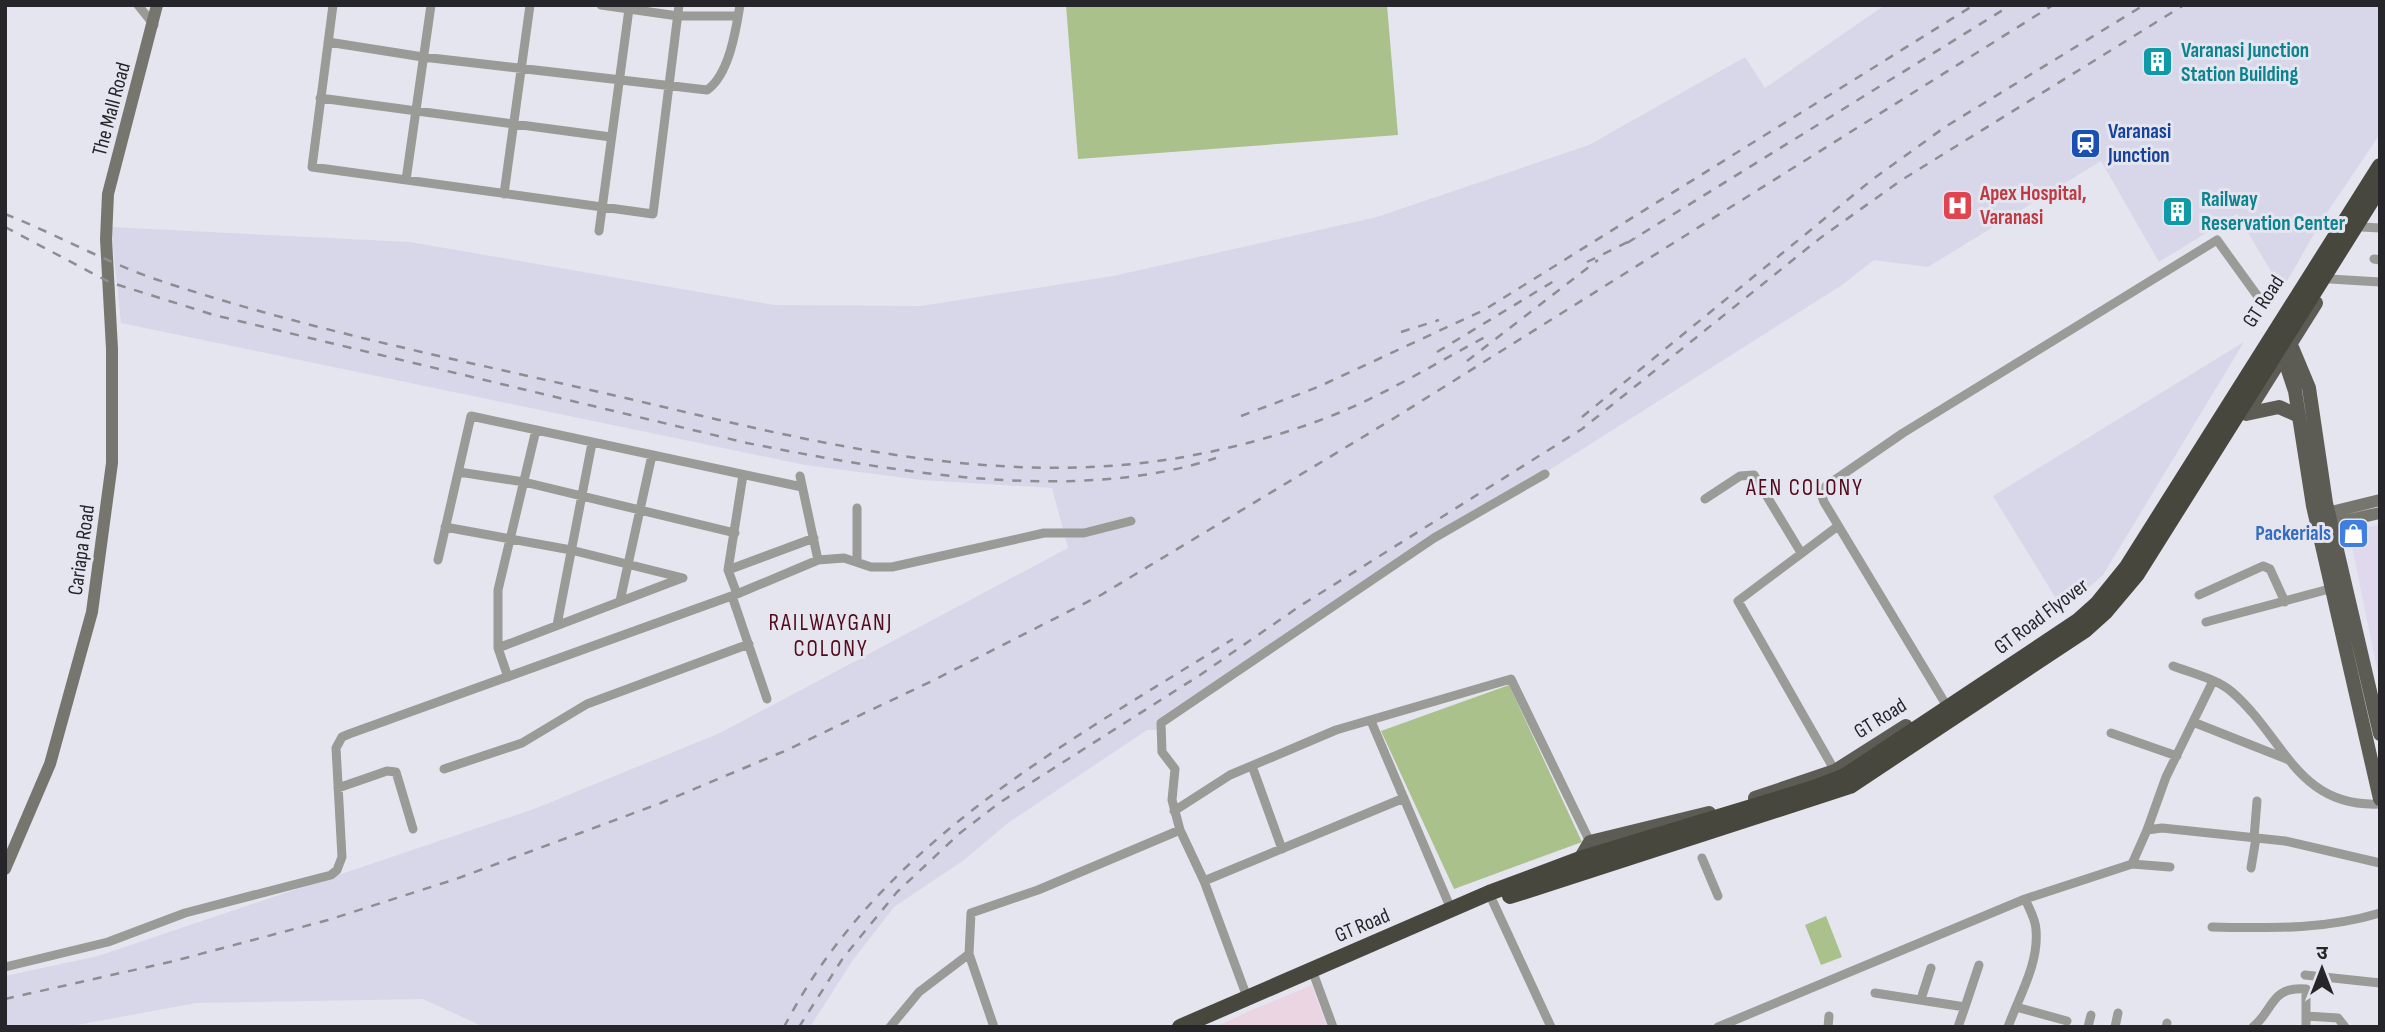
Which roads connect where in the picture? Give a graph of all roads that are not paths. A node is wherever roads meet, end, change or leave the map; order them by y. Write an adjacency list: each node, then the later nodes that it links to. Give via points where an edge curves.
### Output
1 (138, 5): 12 (street)
2 (157, 5): 12 (street, The Mall Road)
3 (333, 5): 13 (street)
4 (431, 5): 14 (street)
5 (530, 5): 15 (street)
6 (601, 5): 9 (street)
7 (679, 5): 10 (street)
8 (740, 5): 11 (street)
9 (629, 9): 10 (street); 16 (street)
10 (678, 16): 11 (street); 17 (street)
11 (738, 16): 17 (street, via 715,84 707,90)
12 (154, 26): 29 (street, The Mall Road, via 108,194)
13 (328, 42): 14 (street); 18 (street)
14 (424, 57): 15 (street); 19 (street)
15 (522, 69): 16 (street); 20 (street)
16 (618, 82): 17 (street); 21 (street)
17 (669, 84): 28 (street, via 653,214)
18 (320, 98): 19 (street); 24 (street, via 312,167)
19 (416, 112): 20 (street); 24 (street)
20 (514, 124): 21 (street); 26 (street)
21 (611, 137): 28 (street)
22 (2380, 155): 83 (main road, GT Road, via 2116,578 2088,605)
23 (2380, 166): 103 (highway, GT Road Flyover, via 2127,567 2097,604 1845,776)
24 (406, 180): 26 (street)
25 (2380, 187): 103 (highway, GT Road Flyover, via 2137,574 2085,630 1850,786 1818,799)
26 (504, 194): 28 (street)
27 (2380, 198): 30 (main road, GT Road)
28 (601, 207): 32 (street)
29 (106, 223): 110 (street, Cariapa Road, via 112,463 92,612 50,764)
30 (2362, 227): 31 (street); 33 (main road, GT Road)
31 (2380, 228)
32 (599, 232)
33 (2330, 279): 34 (street); 36 (main road, GT Road)
34 (2380, 282)
35 (2259, 298): 57 (street, via 2217,240 1826,485 1822,496)
36 (2291, 345): 37 (main road, GT Road); 55 (main road, via 2309,388)
37 (2284, 358): 38 (main road, GT Road); 39 (main road)
38 (2246, 414): 39 (main road, via 2278,407); 107 (main road, GT Road, via 2141,579 2112,613 1880,774 1850,791 1604,870)
39 (2300, 416): 55 (main road)
40 (536, 430): 41 (street); 43 (street, via 471,416); 47 (street)
41 (592, 443): 42 (street); 49 (street)
42 (652, 455): 45 (street); 53 (street)
43 (459, 472): 47 (street); 58 (street)
44 (1545, 474): 97 (street, via 1434,538 1160,723 1162,752 1175,769)
45 (743, 475): 48 (street); 59 (street)
46 (800, 476): 48 (street)
47 (524, 482): 49 (street); 61 (street)
48 (802, 487): 60 (street)
49 (583, 496): 53 (street); 62 (street)
50 (1705, 499): 63 (street, via 1740,476 1754,475)
51 (2380, 500): 55 (street)
52 (857, 508): 67 (street)
53 (638, 510): 59 (street); 66 (street)
54 (2380, 513): 55 (street)
55 (2324, 520): 69 (main road)
56 (1132, 521): 67 (street, via 1084,533 1044,533 892,567)
57 (1838, 526): 63 (street); 83 (street)
58 (446, 527): 61 (street); 64 (street)
59 (735, 533): 68 (street)
60 (814, 538): 65 (street); 68 (street)
61 (513, 540): 62 (street); 77 (street, via 498,590)
62 (570, 550): 66 (street); 75 (street)
63 (1800, 551): 92 (street, via 1738,601)
64 (438, 559)
65 (818, 559): 67 (street); 70 (street)
66 (628, 562): 72 (street); 72 (street, via 684,578)
67 (857, 562)
68 (729, 570): 70 (street)
69 (2339, 594): 73 (street); 81 (main road)
70 (735, 595): 76 (street); 79 (street)
71 (2199, 595): 73 (street, via 2263,566 2270,569)
72 (620, 601): 75 (street)
73 (2285, 603): 74 (street)
74 (2206, 622)
75 (557, 625): 77 (street)
76 (749, 645): 82 (street); 91 (street, via 587,704 522,743)
77 (498, 648): 79 (street)
78 (2173, 666): 80 (street)
79 (508, 677): 93 (street, via 342,737 335,748)
80 (2213, 681): 85 (street); 89 (street, via 2232,691)
81 (2364, 693): 87 (main road); 96 (main road)
82 (767, 699)
83 (1945, 702): 92 (main road, GT Road)
84 (1371, 721): 90 (street, via 1336,730); 94 (street); 103 (street, via 1511,679)
85 (2193, 722): 88 (street); 89 (street)
86 (2111, 733): 88 (street)
87 (2380, 734)
88 (2177, 755): 100 (street)
89 (2291, 761): 96 (street, via 2329,797 2361,805)
90 (1252, 766): 97 (street); 102 (street)
91 (444, 769)
92 (1835, 771): 103 (main road, GT Road)
93 (338, 788): 98 (street, via 396,772); 120 (street, via 342,857 331,875 186,913 108,942)
94 (1404, 798): 102 (street); 115 (street)
95 (2257, 801): 101 (street)
96 (2380, 801)
97 (1174, 811): 99 (street)
98 (413, 829)
99 (1180, 830): 111 (street); 118 (street, via 971,914)
100 (2147, 830): 101 (street); 106 (street)
101 (2255, 838): 105 (street, via 2324,848); 109 (street)
102 (1282, 849): 111 (street)
103 (1597, 853): 107 (highway, GT Road Flyover); 107 (main road)
104 (1702, 858): 112 (street)
105 (2380, 863)
106 (2132, 864): 108 (street); 114 (street)
107 (1581, 865): 113 (highway, GT Road)
108 (2170, 867)
109 (2251, 868)
110 (5, 869)
111 (1205, 881): 126 (street)
112 (1718, 896)
113 (1491, 897): 115 (highway, GT Road); 123 (highway, GT Road); 140 (street)
114 (2025, 899): 129 (street, via 2036,942); 141 (street)
115 (1451, 909): 126 (highway, GT Road)
116 (2380, 913): 117 (street, via 2305,929)
117 (2212, 927)
118 (969, 954): 135 (street, via 919,992); 136 (street)
119 (1979, 965): 128 (street)
120 (5, 967)
121 (1931, 968): 127 (street)
122 (2305, 975): 124 (street)
123 (1315, 978): 138 (highway, GT Road); 139 (street)
124 (2380, 983)
125 (1874, 993): 127 (street)
126 (1247, 997): 137 (highway, GT Road)
127 (1922, 999): 128 (street)
128 (1965, 1007): 143 (street)
129 (2016, 1007): 134 (street); 144 (street)
130 (2118, 1013): 146 (street)
131 (2091, 1015): 145 (street)
132 (1829, 1016): 142 (street)
133 (2306, 1016): 147 (street, via 2306,989 2299,988 2278,995); 148 (street); 149 (street, via 2338,1017)
134 (2067, 1021)
135 (890, 1027)
136 (994, 1027)
137 (1180, 1027)
138 (1204, 1027)
139 (1333, 1027)
140 (1551, 1027)
141 (1718, 1027)
142 (1828, 1027)
143 (1958, 1027)
144 (2008, 1027)
145 (2088, 1027)
146 (2115, 1027)
147 (2253, 1027)
148 (2306, 1027)
149 (2345, 1027)

